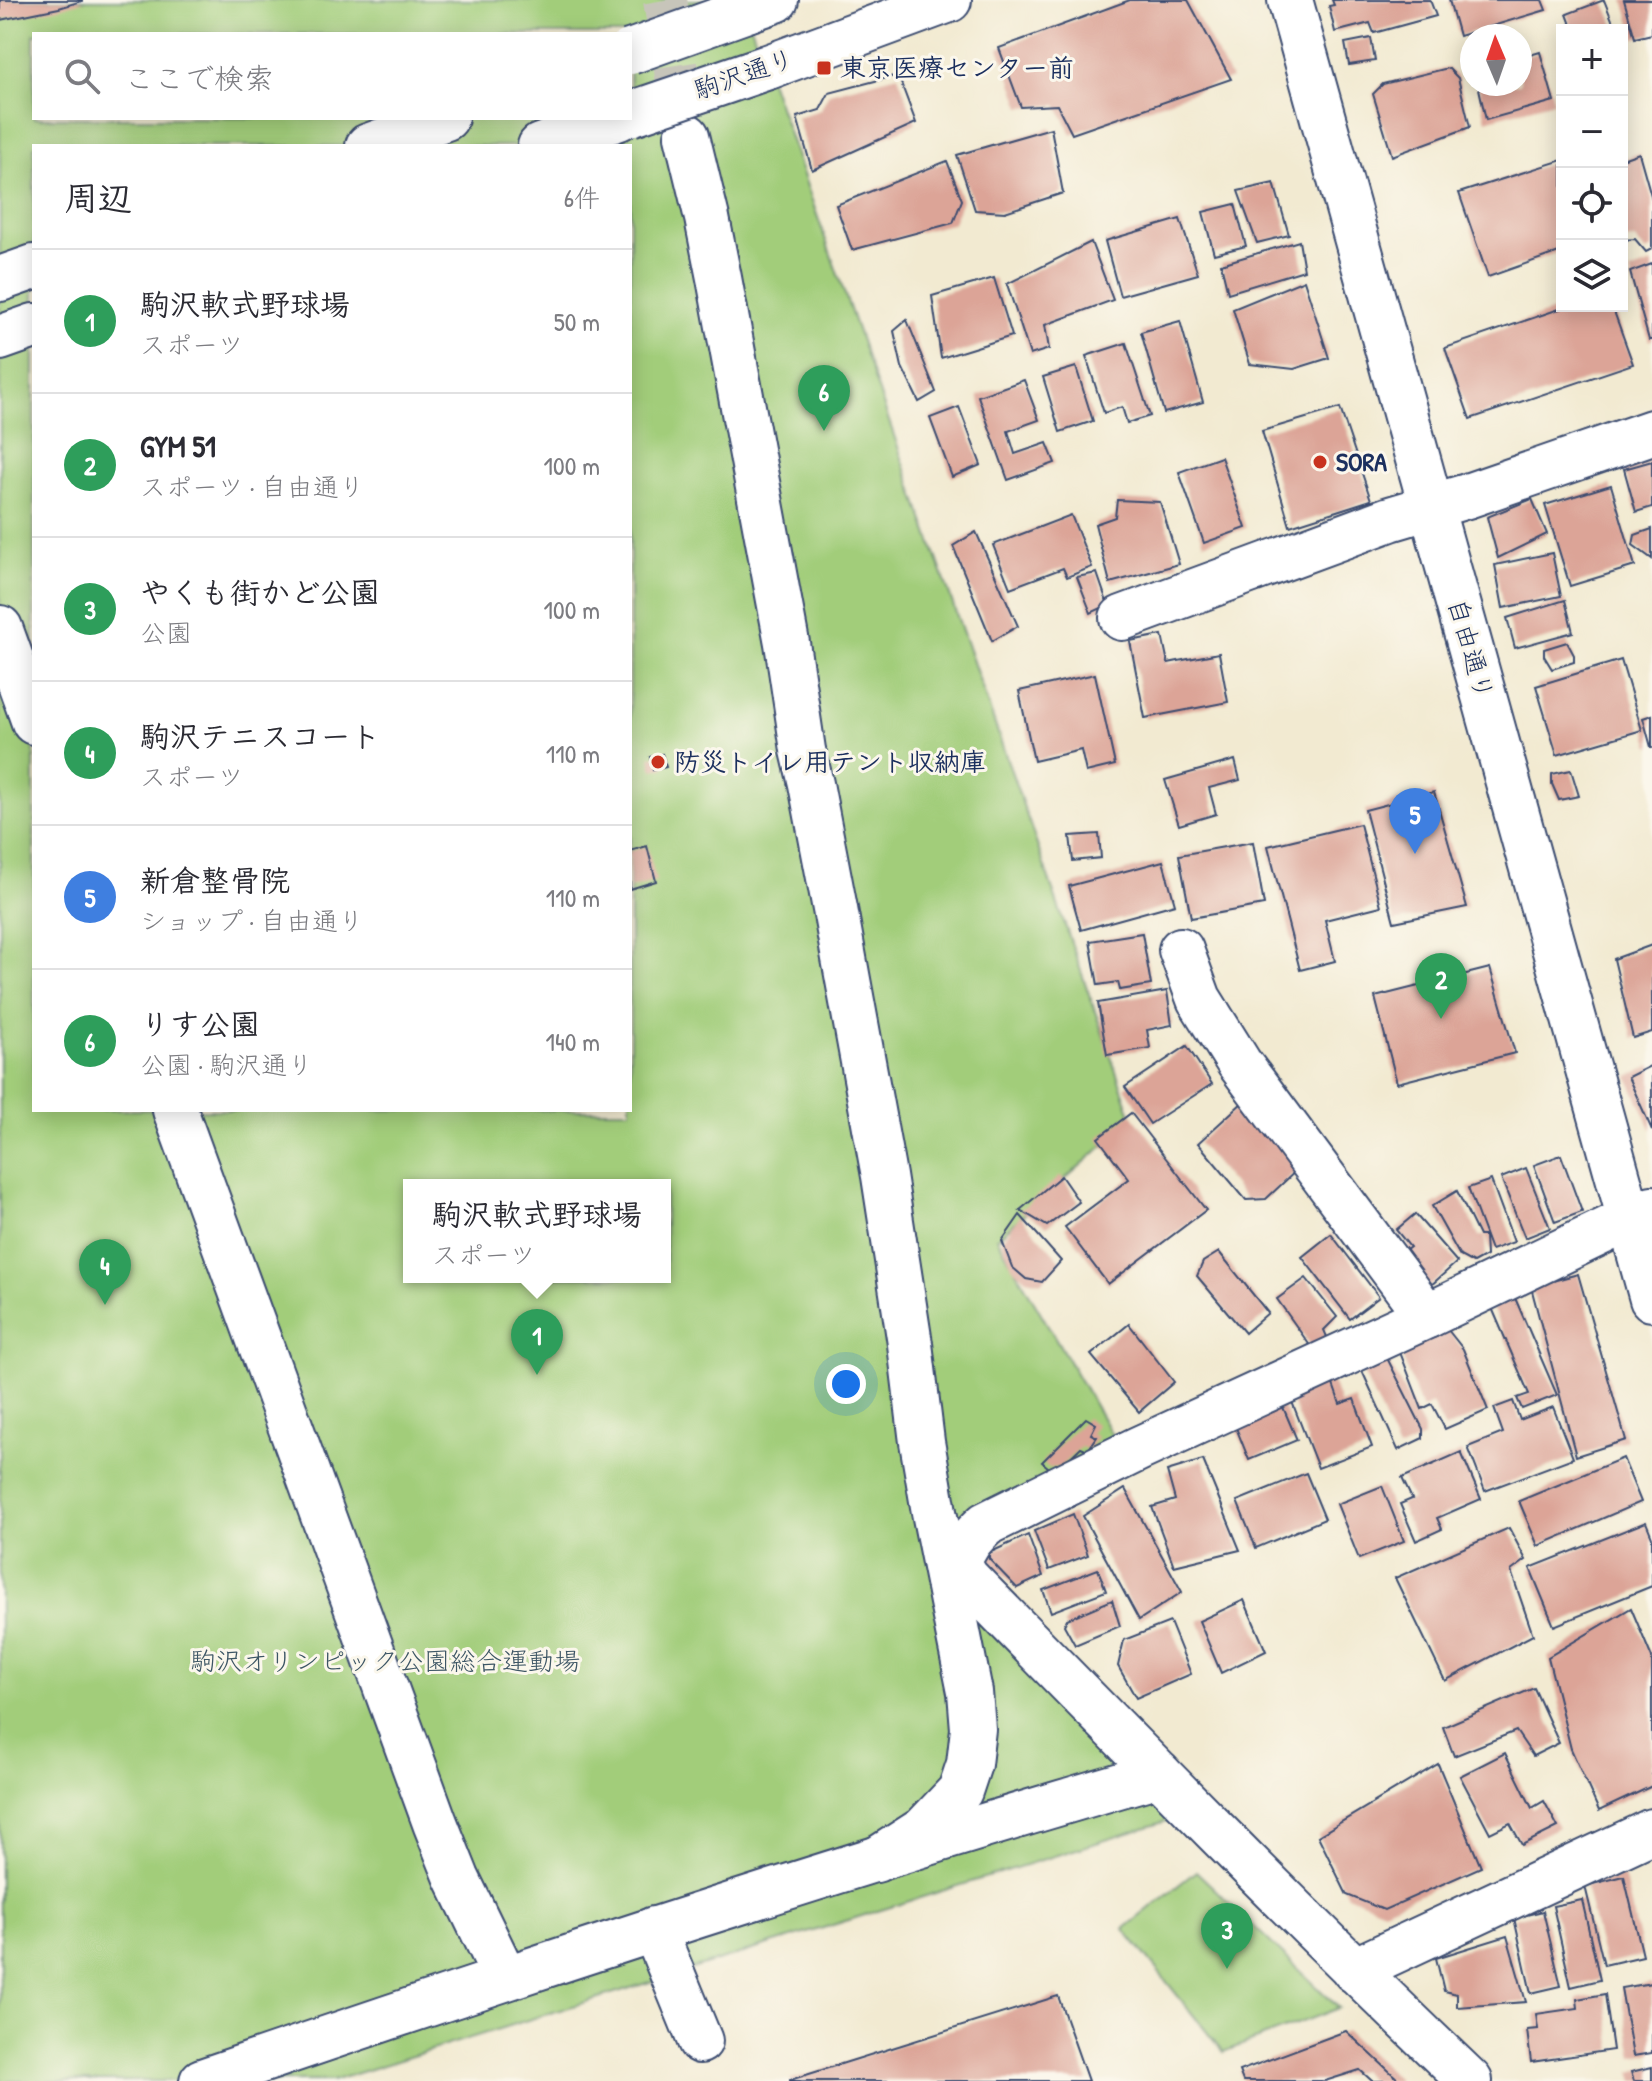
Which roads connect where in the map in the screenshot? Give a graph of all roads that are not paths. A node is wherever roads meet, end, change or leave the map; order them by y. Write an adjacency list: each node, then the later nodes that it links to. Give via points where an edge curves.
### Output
1 (949, 0): 5 (street, 駒沢通り, bridge)
2 (1290, 0): 16 (street, 自由通り)
3 (762, 5): 4 (street, bridge)
4 (632, 51)
5 (632, 114)
6 (440, 120): 9 (street)
7 (614, 120): 10 (street, 駒沢通り)
8 (687, 136): 27 (street, via 722,294 882,1160 927,1470 970,1692 973,1729 960,1791 924,1829)
9 (374, 144)
10 (546, 144)
11 (32, 268): 12 (street)
12 (0, 279)
13 (32, 327): 14 (street)
14 (0, 338)
15 (1652, 432): 16 (street)
16 (1431, 506): 17 (street); 22 (street, 自由通り)
17 (1122, 618)
18 (0, 628): 19 (street)
19 (32, 716)
20 (1181, 950): 24 (street, via 1199,999 1239,1063)
21 (176, 1112): 30 (street, via 435,1823)
22 (1641, 1213): 23 (street, 自由通り); 24 (street)
23 (1652, 1299)
24 (1427, 1316): 25 (street, via 986,1524 963,1549 959,1564 966,1577)
25 (1147, 1762): 27 (street); 29 (street)
26 (1652, 1831): 29 (street)
27 (876, 1860): 28 (street)
28 (654, 1929): 30 (street); 31 (street)
29 (1354, 1970): 33 (street)
30 (505, 1977): 32 (street)
31 (700, 2041)
32 (202, 2081)
33 (1470, 2081)

